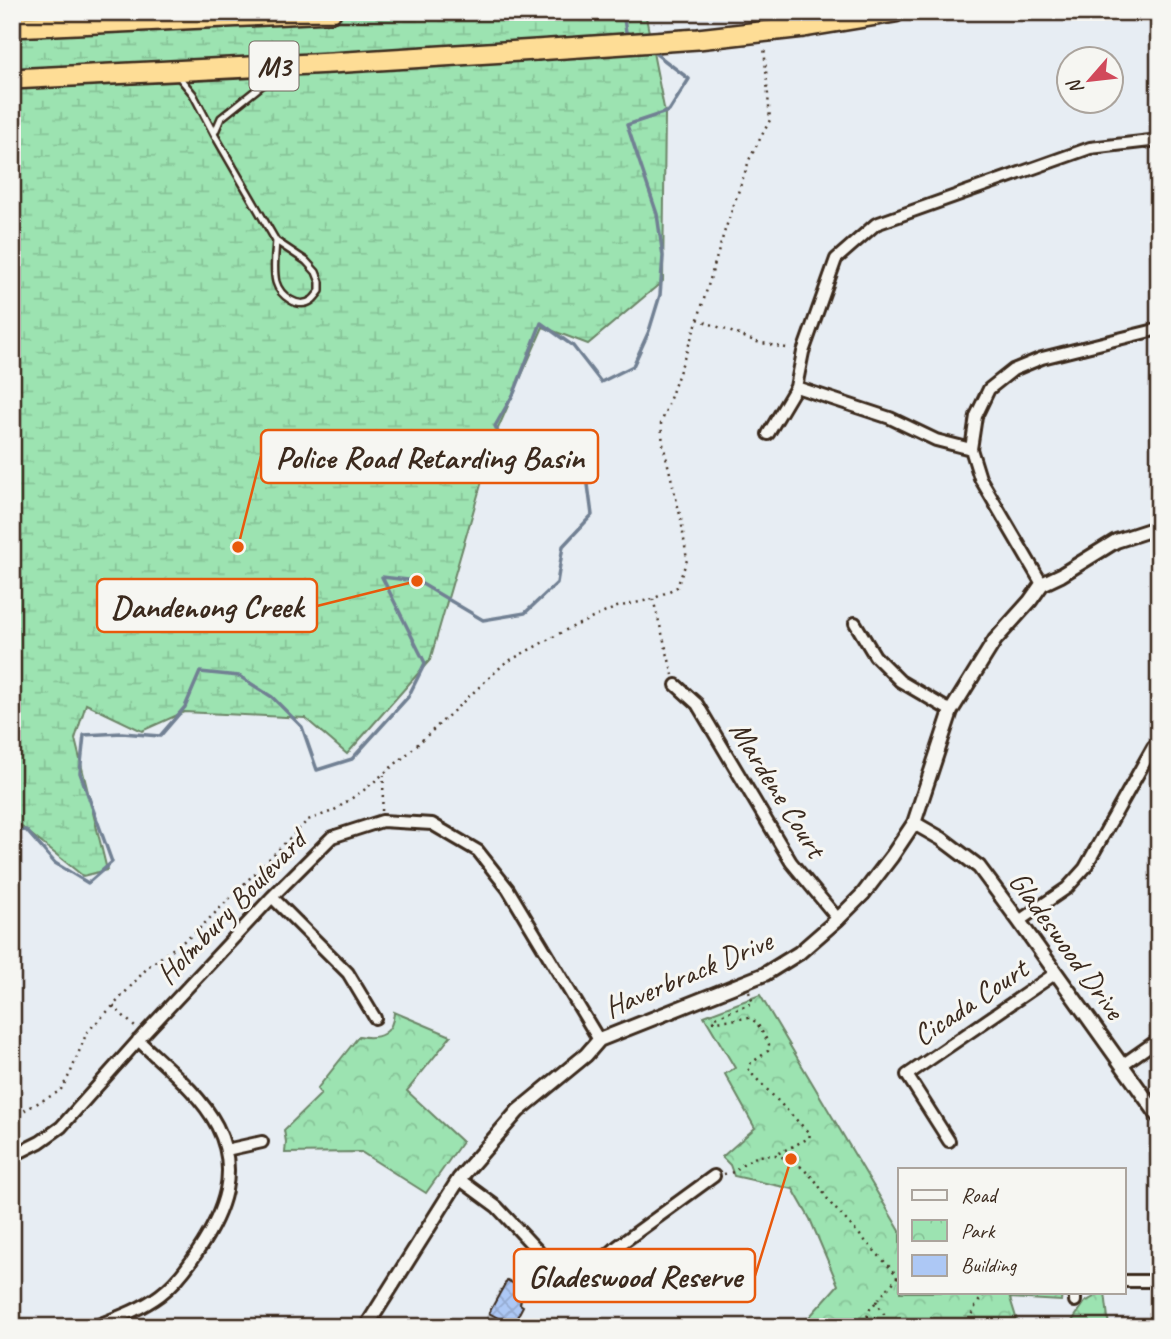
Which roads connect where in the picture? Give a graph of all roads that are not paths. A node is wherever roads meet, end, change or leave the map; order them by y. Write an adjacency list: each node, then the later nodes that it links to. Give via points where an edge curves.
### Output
1 (331, 12): 3 (highway, M3)
2 (895, 12): 4 (highway, M3, bridge, via 698,39)
3 (12, 27)
4 (295, 65): 5 (highway, M3); 7 (lane, via 221,118)
5 (174, 71): 6 (highway, M3); 7 (lane)
6 (12, 79)
7 (215, 134): 9 (lane)
8 (1159, 140): 11 (street, via 1090,148 876,224 836,259 803,352)
9 (276, 242): 9 (lane, via 316,272 320,291 312,300 296,303 281,292 276,282)
10 (1159, 330): 13 (street, via 1042,358 1013,370 989,389 976,416)
11 (796, 387): 12 (street); 13 (street)
12 (768, 434)
13 (971, 449): 15 (street, via 980,478)
14 (1159, 527): 15 (street, Haverbrack Drive, via 1116,541)
15 (1042, 583): 18 (street, Haverbrack Drive, via 995,640)
16 (855, 622): 18 (street, via 875,656 900,681)
17 (676, 685): 22 (street, Mardene Court, via 697,704 791,862)
18 (951, 711): 20 (street, Haverbrack Drive)
19 (1159, 743): 23 (street, via 1085,868 1067,888)
20 (914, 823): 22 (street, Haverbrack Drive, via 863,894); 23 (street, Gladeswood Drive, via 979,867)
21 (272, 897): 25 (street, via 348,973); 26 (street, Holmbury Boulevard); 28 (street, Holmbury Boulevard, via 332,837 382,821 432,824 478,851 508,890)
22 (838, 919): 28 (street, Haverbrack Drive, via 799,953 765,974)
23 (1019, 921): 24 (street, Gladeswood Drive)
24 (1056, 973): 29 (street, Gladeswood Drive); 31 (street, Cicada Court, via 907,1075)
25 (375, 1018)
26 (140, 1038): 33 (street, via 204,1106); 34 (street, Holmbury Boulevard, via 61,1127)
27 (1159, 1039): 29 (street)
28 (599, 1040): 36 (street, Haverbrack Drive, via 517,1111)
29 (1122, 1065): 30 (street, Gladeswood Drive)
30 (1159, 1117)
31 (949, 1141)
32 (262, 1142): 33 (street)
33 (226, 1150): 39 (street, via 228,1179 223,1204 193,1259 160,1295)
34 (12, 1156)
35 (714, 1176): 36 (street, via 618,1246 572,1287 560,1285 538,1251 497,1207)
36 (458, 1179): 40 (street, Haverbrack Drive)
37 (1159, 1278): 38 (street)
38 (1126, 1281)
39 (93, 1327)
40 (366, 1327)

